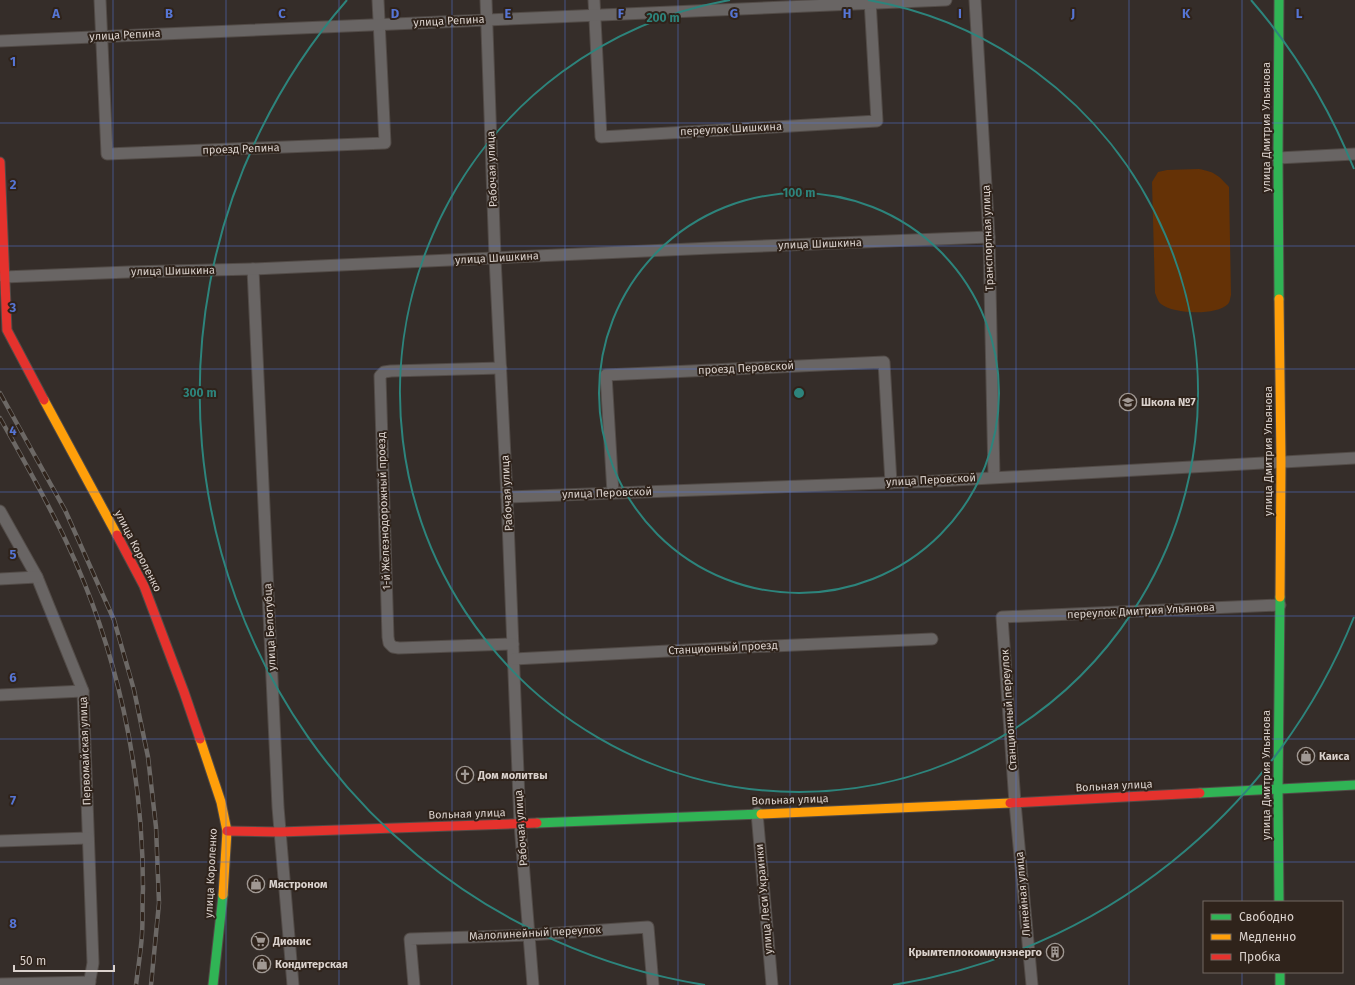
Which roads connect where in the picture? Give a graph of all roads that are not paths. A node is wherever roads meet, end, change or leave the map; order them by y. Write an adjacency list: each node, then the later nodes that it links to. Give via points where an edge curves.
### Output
1 (100, 0): 12 (street, проезд Репина)
2 (378, 0): 11 (street, проезд Репина)
3 (486, 0): 10 (street, Рабочая улица)
4 (594, 0): 9 (street, переулок Шишкина)
5 (946, 0): 8 (street, улица Репина)
6 (975, 0): 17 (street, Транспортная улица)
7 (1279, 0): 15 (street, улица Дмитрия Ульянова)
8 (870, 2): 9 (street, улица Репина); 9 (street, переулок Шишкина, via 877,122 601,136)
9 (595, 14): 10 (street, улица Репина)
10 (486, 19): 11 (street, улица Репина); 18 (street, Рабочая улица)
11 (380, 24): 12 (street, улица Репина); 12 (street, проезд Репина, via 385,143 108,154)
12 (101, 36): 13 (street, улица Репина)
13 (0, 40)
14 (1355, 154): 15 (street)
15 (1278, 158): 23 (street, улица Дмитрия Ульянова)
16 (0, 162): 20 (street, улица Короленко)
17 (990, 237): 18 (street, улица Шишкина); 24 (street, Транспортная улица)
18 (495, 258): 19 (street, улица Шишкина); 21 (street, Рабочая улица)
19 (253, 269): 20 (street, улица Шишкина); 44 (street, улица Белогубца)
20 (4, 277): 43 (street, улица Короленко, via 7,330 144,586 184,692 221,802)
21 (501, 368): 27 (street, Рабочая улица); 34 (street, 1-й Железнодорожный проезд, via 391,371 380,376 388,637 393,647 400,648)
22 (1355, 458): 23 (street, улица Перовской)
23 (1281, 462): 24 (street, улица Перовской); 31 (street, улица Дмитрия Ульянова)
24 (994, 477): 25 (street, улица Перовской)
25 (891, 483): 26 (street, улица Перовской); 26 (street, проезд Перовской, via 884,362 606,375)
26 (613, 493): 27 (street, улица Перовской)
27 (507, 497): 34 (street, Рабочая улица)
28 (0, 511): 29 (street, Первомайская улица)
29 (37, 577): 30 (street); 36 (street, Первомайская улица)
30 (0, 579)
31 (1280, 605): 32 (street, переулок Дмитрия Ульянова); 39 (street, улица Дмитрия Ульянова)
32 (1002, 617): 40 (street, Станционный переулок)
33 (932, 639): 35 (street, Станционный проезд)
34 (513, 644): 35 (street, Рабочая улица)
35 (514, 659): 42 (street, Рабочая улица)
36 (83, 691): 37 (street); 45 (street, Первомайская улица)
37 (0, 695)
38 (1355, 785): 39 (street, Вольная улица)
39 (1278, 789): 40 (street, Вольная улица); 47 (street, улица Дмитрия Ульянова)
40 (1015, 803): 41 (street, Вольная улица); 58 (street, Линейная улица)
41 (757, 813): 42 (street, Вольная улица); 57 (street, улица Леси Украинки)
42 (520, 824): 44 (street, Вольная улица); 48 (street, Рабочая улица)
43 (227, 830): 44 (street, Вольная улица); 52 (street, улица Короленко)
44 (280, 832): 53 (street, улица Белогубца)
45 (88, 838): 46 (street); 50 (street, Первомайская улица, via 93,962)
46 (0, 841)
47 (1279, 901)
48 (529, 934): 54 (street, Малолинейный переулок, via 410,939); 55 (street, Рабочая улица); 56 (street, Малолинейный переулок, via 648,927)
49 (1280, 973): 59 (street)
50 (90, 983): 51 (street)
51 (0, 984)
52 (213, 985)
53 (293, 985)
54 (414, 985)
55 (533, 985)
56 (653, 985)
57 (772, 985)
58 (1032, 985)
59 (1280, 985)

